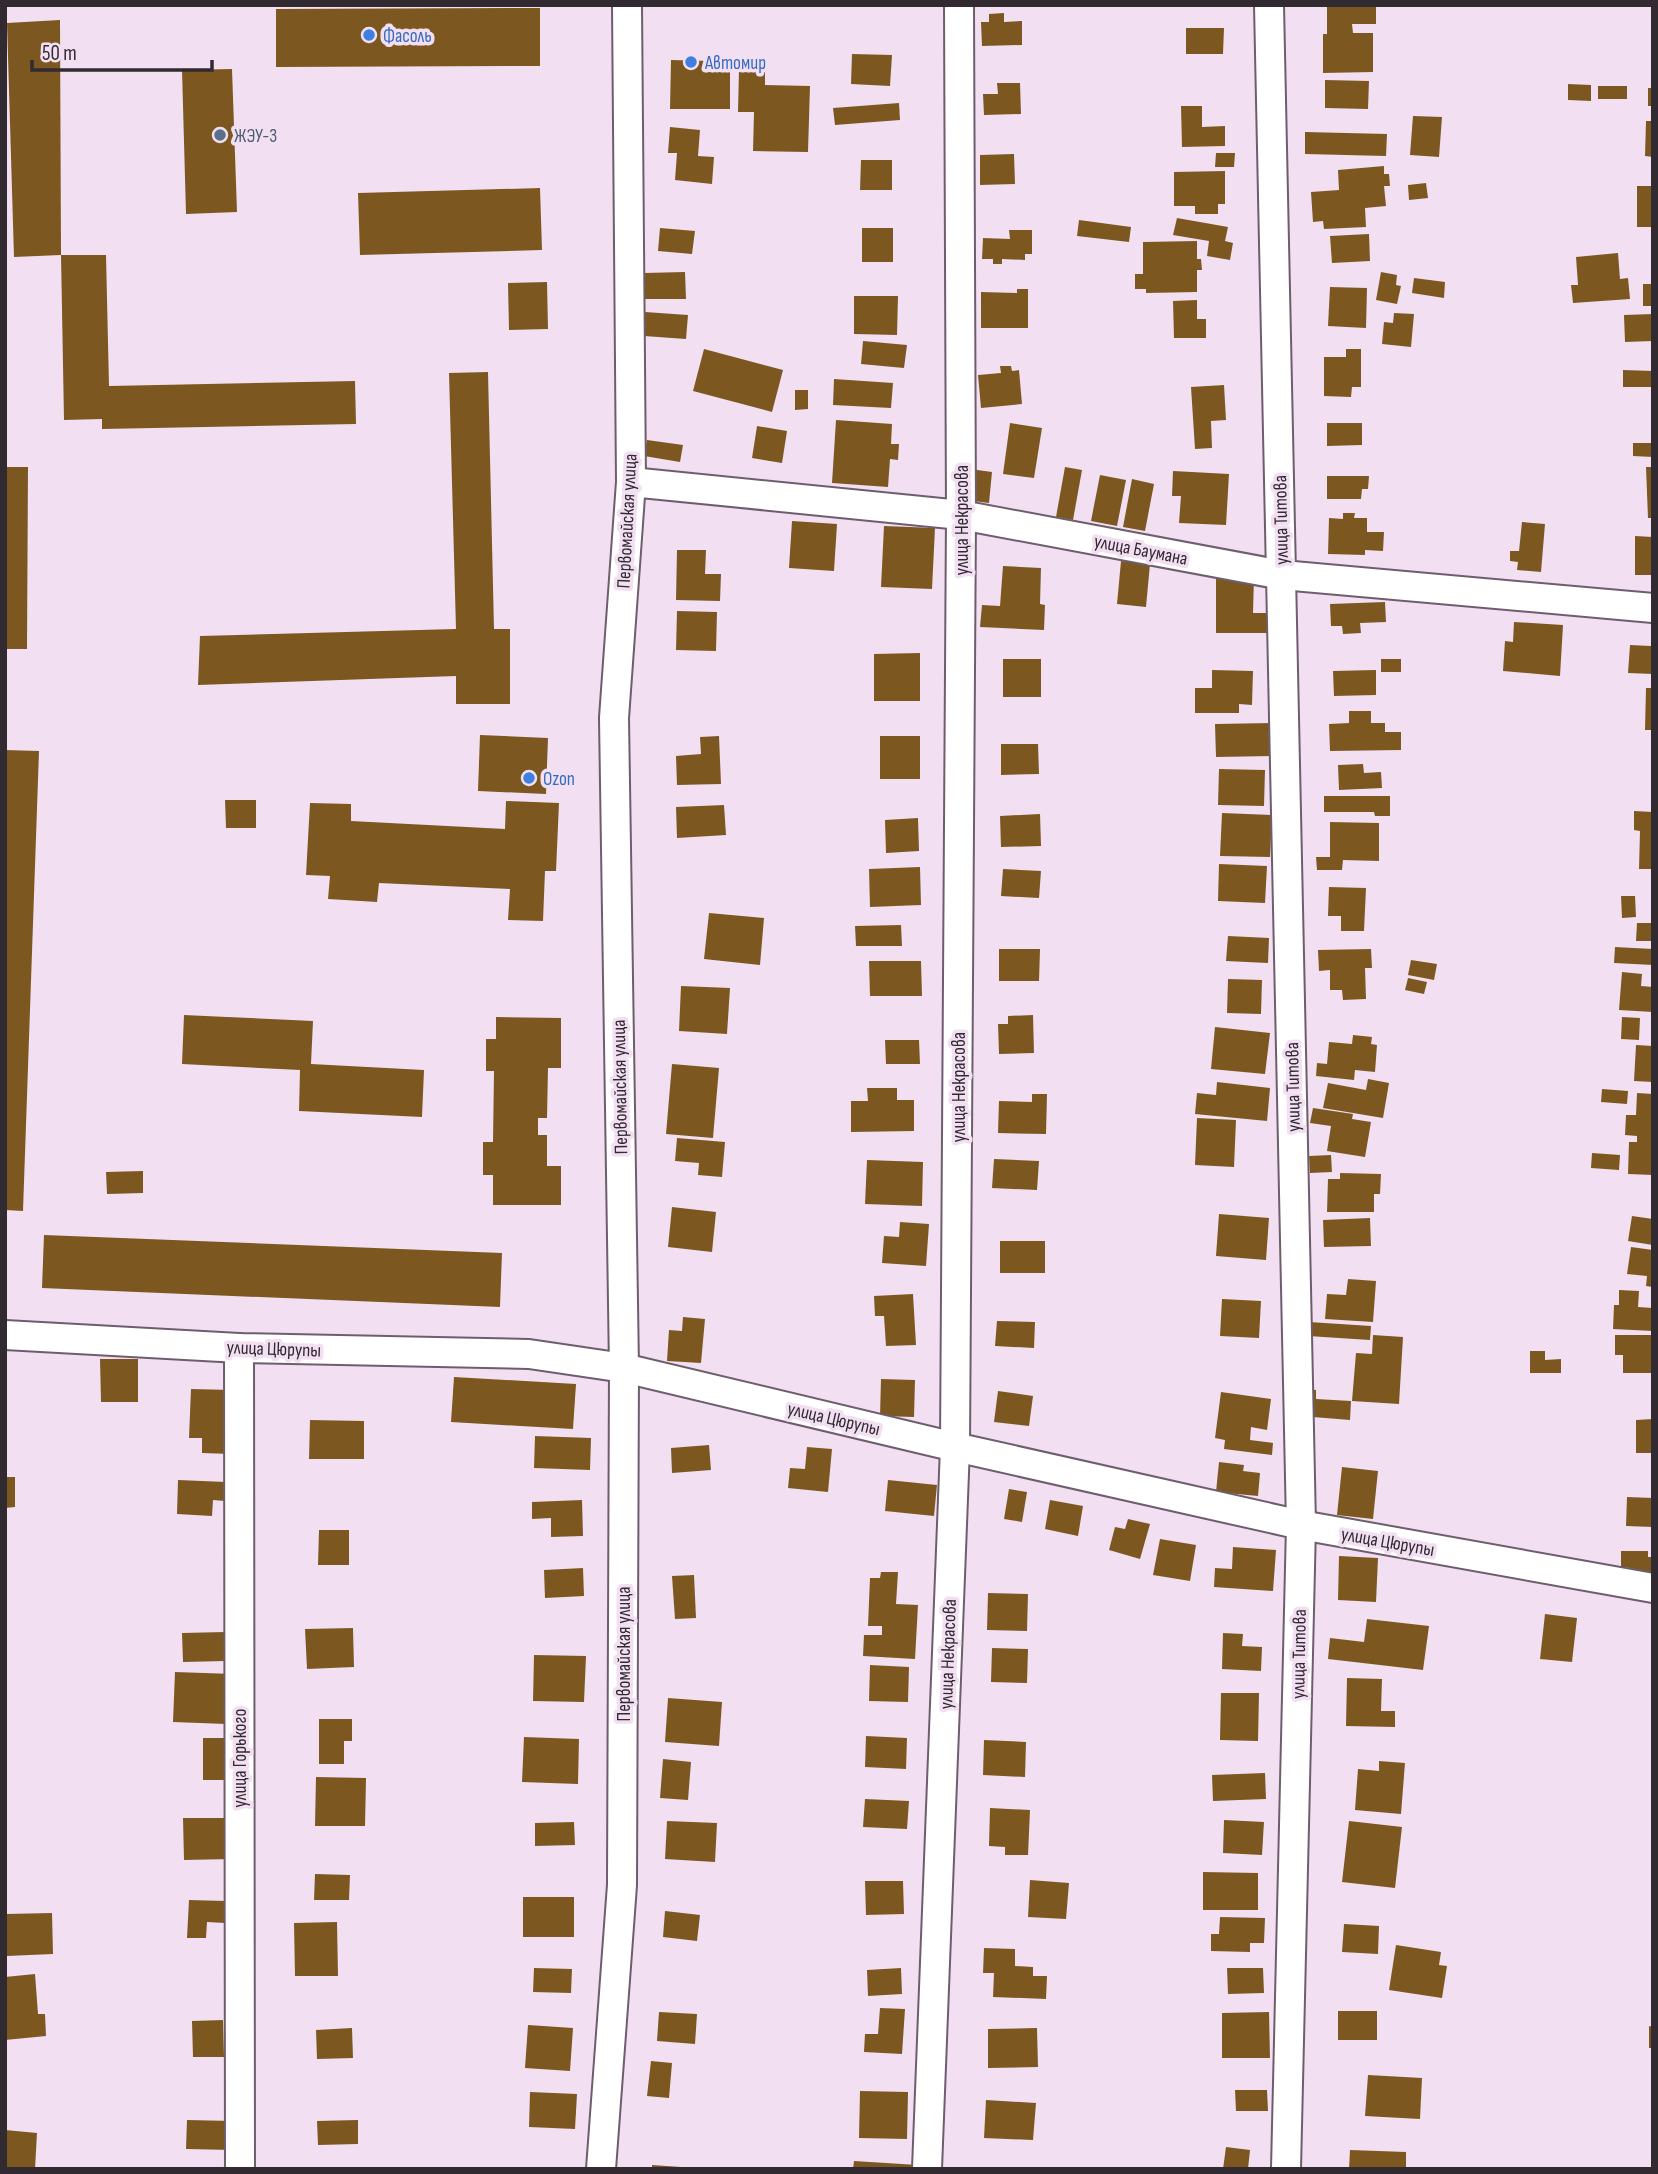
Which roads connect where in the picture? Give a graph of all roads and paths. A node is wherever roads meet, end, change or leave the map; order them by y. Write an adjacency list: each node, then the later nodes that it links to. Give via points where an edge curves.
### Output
1 (626, 5): 4 (street, Первомайская улица)
2 (959, 5): 5 (street, улица Некрасова)
3 (1269, 5): 6 (street, улица Титова)
4 (631, 482): 5 (street, улица Баумана); 10 (street, Первомайская улица, via 614,718)
5 (961, 515): 6 (street, улица Баумана); 11 (street, улица Некрасова)
6 (1282, 575): 7 (street, улица Баумана); 12 (street, улица Титова)
7 (1653, 608)
8 (5, 1335): 9 (street, улица Цюрупы)
9 (239, 1348): 10 (street, улица Цюрупы, via 530,1354); 14 (street, улица Горького)
10 (624, 1368): 11 (street, улица Цюрупы); 15 (street, Первомайская улица, via 622,1885)
11 (955, 1447): 12 (street, улица Цюрупы); 16 (street, улица Некрасова)
12 (1301, 1525): 13 (street, улица Цюрупы); 17 (street, улица Титова)
13 (1653, 1588)
14 (240, 2169)
15 (601, 2169)
16 (927, 2169)
17 (1286, 2169)

